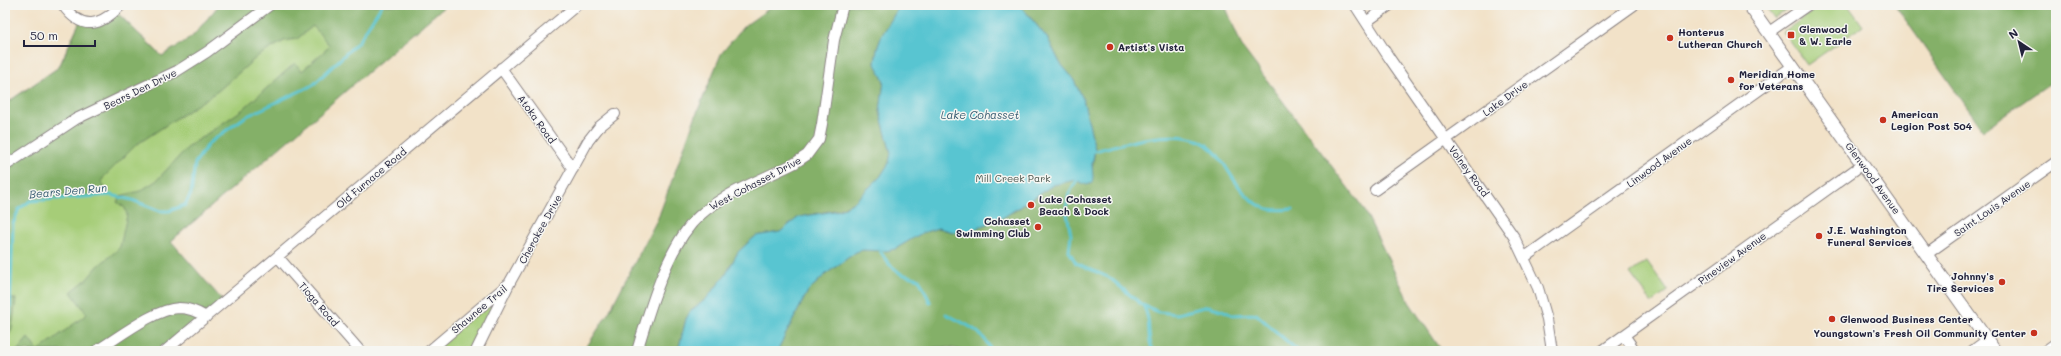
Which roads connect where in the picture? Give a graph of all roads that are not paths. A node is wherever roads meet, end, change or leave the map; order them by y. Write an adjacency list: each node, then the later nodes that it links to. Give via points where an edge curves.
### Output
1 (121, 5): 10 (street, via 105,20 93,23 80,21)
2 (270, 5): 19 (street, Bears Den Drive, via 177,71 76,119)
3 (576, 5): 14 (street, Old Furnace Road)
4 (843, 5): 35 (street, West Cohasset Drive, via 834,40 822,124 815,147 795,163 720,201 692,223 676,246)
5 (1355, 5): 11 (street, Volney Road)
6 (1390, 5): 11 (street)
7 (1634, 5): 16 (street, Lake Drive)
8 (1750, 5): 12 (main road, Glenwood Avenue)
9 (1808, 5): 12 (street)
10 (64, 6)
11 (1366, 22): 16 (street, Volney Road)
12 (1769, 32): 13 (main road, Glenwood Avenue)
13 (1793, 66): 18 (main road, Glenwood Avenue); 24 (street, Linwood Avenue)
14 (501, 68): 20 (street, Atoka Road); 23 (street, Old Furnace Road)
15 (615, 114): 20 (street, Cherokee Drive, via 594,133)
16 (1446, 140): 21 (street, Lake Drive); 24 (street, Volney Road, via 1499,213)
17 (2056, 162): 22 (street, Saint Louis Avenue)
18 (1863, 164): 22 (main road, Glenwood Avenue); 27 (street, Pineview Avenue)
19 (5, 166)
20 (573, 169): 25 (street, Cherokee Drive)
21 (1375, 190)
22 (1927, 254): 28 (main road, Glenwood Avenue)
23 (278, 257): 26 (street, Old Furnace Road); 32 (street, Tioga Road)
24 (1525, 257): 36 (street, Volney Road, via 1547,319)
25 (510, 282): 33 (street, Shawnee Trail); 34 (street, Cherokee Drive)
26 (206, 317): 30 (street, via 184,309 168,311 152,317); 31 (street, Old Furnace Road)
27 (1624, 335): 37 (street, Pineview Avenue); 38 (street)
28 (1987, 340): 39 (street); 40 (main road, Glenwood Avenue)
29 (2056, 343): 41 (street)
30 (96, 351)
31 (165, 351)
32 (360, 351)
33 (429, 351)
34 (476, 351)
35 (637, 351)
36 (1552, 351)
37 (1602, 351)
38 (1635, 351)
39 (1972, 351)
40 (1995, 351)
41 (2045, 351)

